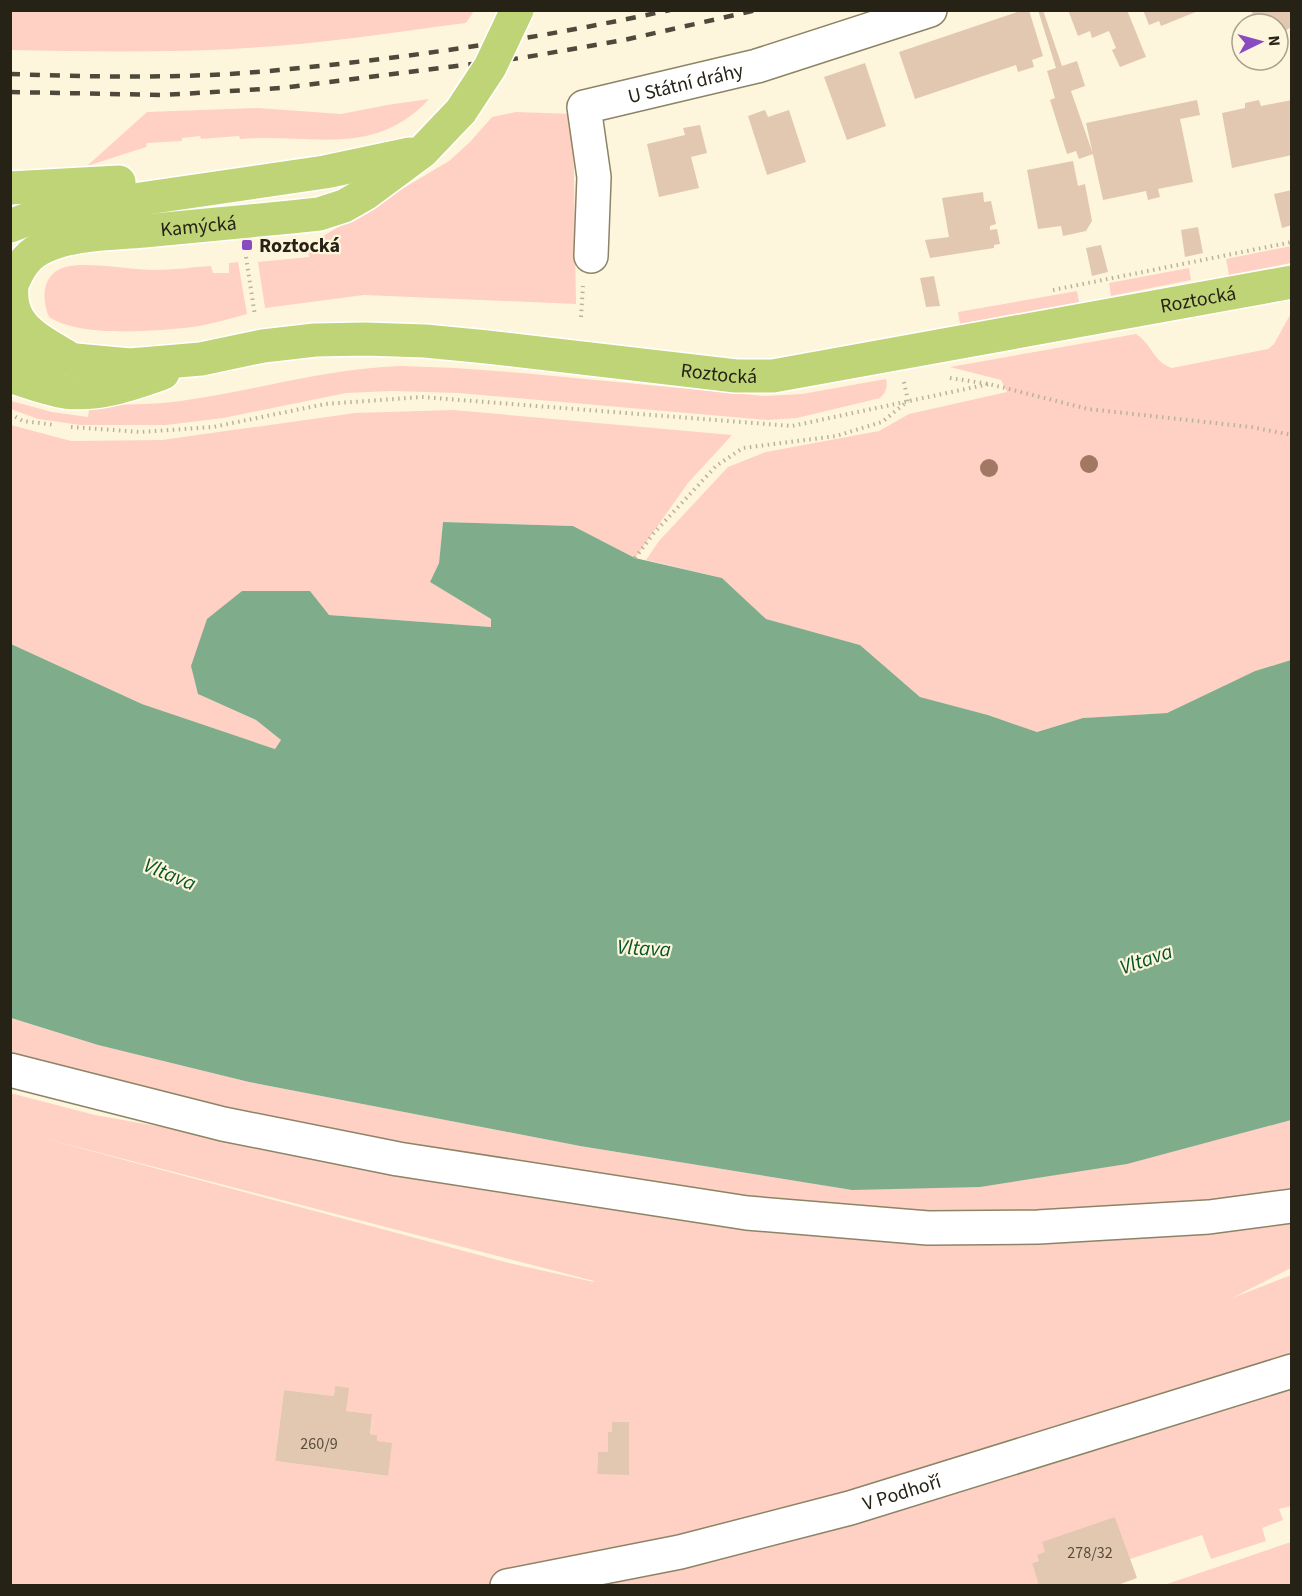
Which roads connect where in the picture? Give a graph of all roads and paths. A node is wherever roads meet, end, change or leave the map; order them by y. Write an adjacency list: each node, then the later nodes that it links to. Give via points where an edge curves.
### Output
1 (517, 10): 3 (main road, Kamýcká, bridge, via 490,67 460,111)
2 (930, 10): 10 (street, U Státní dráhy, via 757,66 584,107 594,177)
3 (423, 151): 4 (main road, Kamýcká); 12 (main road, Kamýcká, via 365,194 318,214 64,240 30,255)
4 (288, 178): 5 (main road, via 190,178); 6 (main road, Kamýcká, via 44,213)
5 (10, 188)
6 (10, 226)
7 (1292, 242): 13 (path)
8 (246, 256): 15 (path)
9 (10, 262): 12 (main road)
10 (587, 270): 14 (path)
11 (1292, 282): 18 (main road, Roztocká, via 773,376 736,376 487,347 365,339 263,346)
12 (11, 287): 17 (main road, Roztocká, via 16,316 24,327)
13 (1052, 291)
14 (581, 317)
15 (256, 320)
16 (10, 350): 17 (main road, Roztocká)
17 (70, 359): 18 (main road, Roztocká, via 129,365)
18 (201, 360): 19 (main road, via 119,388 93,392 66,392)
19 (10, 376)
20 (948, 378): 21 (path)
21 (989, 384): 22 (path); 26 (path, via 1088,409)
22 (908, 401): 25 (path, via 792,426 422,397 325,404 213,428 141,432); 27 (path, via 882,422 836,436 743,448 716,466)
23 (10, 414): 24 (path, via 22,421)
24 (57, 425)
25 (68, 426)
26 (1292, 435)
27 (635, 558)
28 (10, 1070): 29 (street, via 224,1124 398,1159 747,1213 928,1228 1027,1227 1209,1217)
29 (1292, 1206)
30 (1292, 1371): 31 (street, V Podhoří, via 850,1508 680,1552)
31 (507, 1586)

